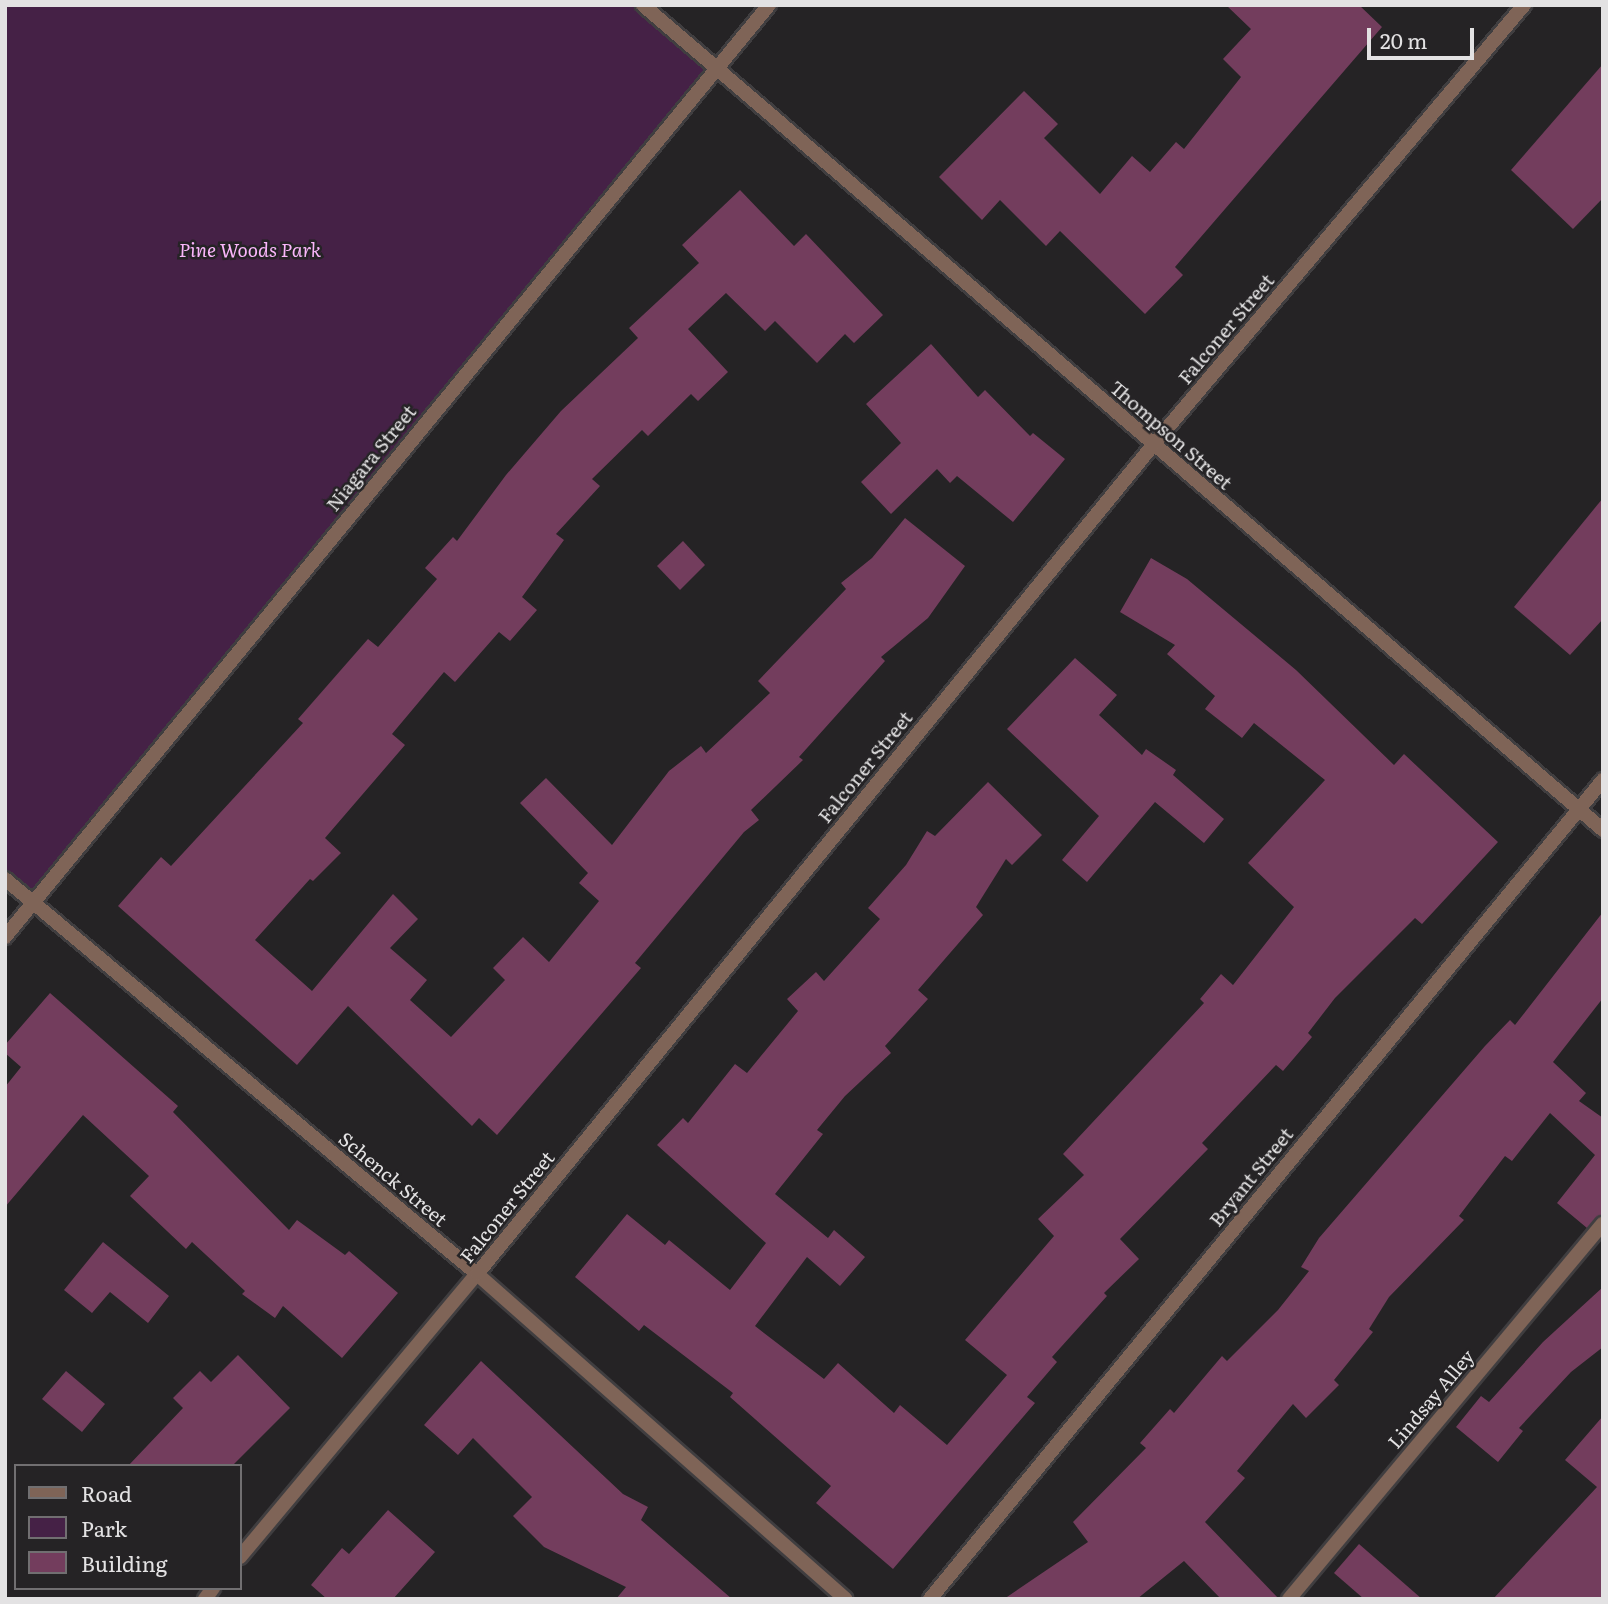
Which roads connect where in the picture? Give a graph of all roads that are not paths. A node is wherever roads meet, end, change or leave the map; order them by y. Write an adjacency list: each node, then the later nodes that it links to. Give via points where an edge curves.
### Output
1 (643, 5): 4 (street, Thompson Street)
2 (769, 5): 4 (street, Niagara Street)
3 (1524, 5): 5 (street, Falconer Street)
4 (714, 67): 5 (street, Thompson Street); 10 (street, Niagara Street)
5 (1153, 445): 7 (street, Thompson Street); 13 (street, Falconer Street)
6 (1603, 780): 7 (street, Bryant Street)
7 (1578, 810): 8 (street, Thompson Street); 16 (street, Bryant Street)
8 (1603, 830)
9 (5, 879): 10 (street, Schenck Street)
10 (33, 903): 11 (street, Niagara Street); 13 (street, Schenck Street)
11 (5, 937)
12 (1603, 1224): 17 (street, Lindsay Alley)
13 (477, 1274): 14 (street, Falconer Street); 15 (street, Schenck Street)
14 (242, 1555)
15 (845, 1599)
16 (930, 1599)
17 (1289, 1599)

